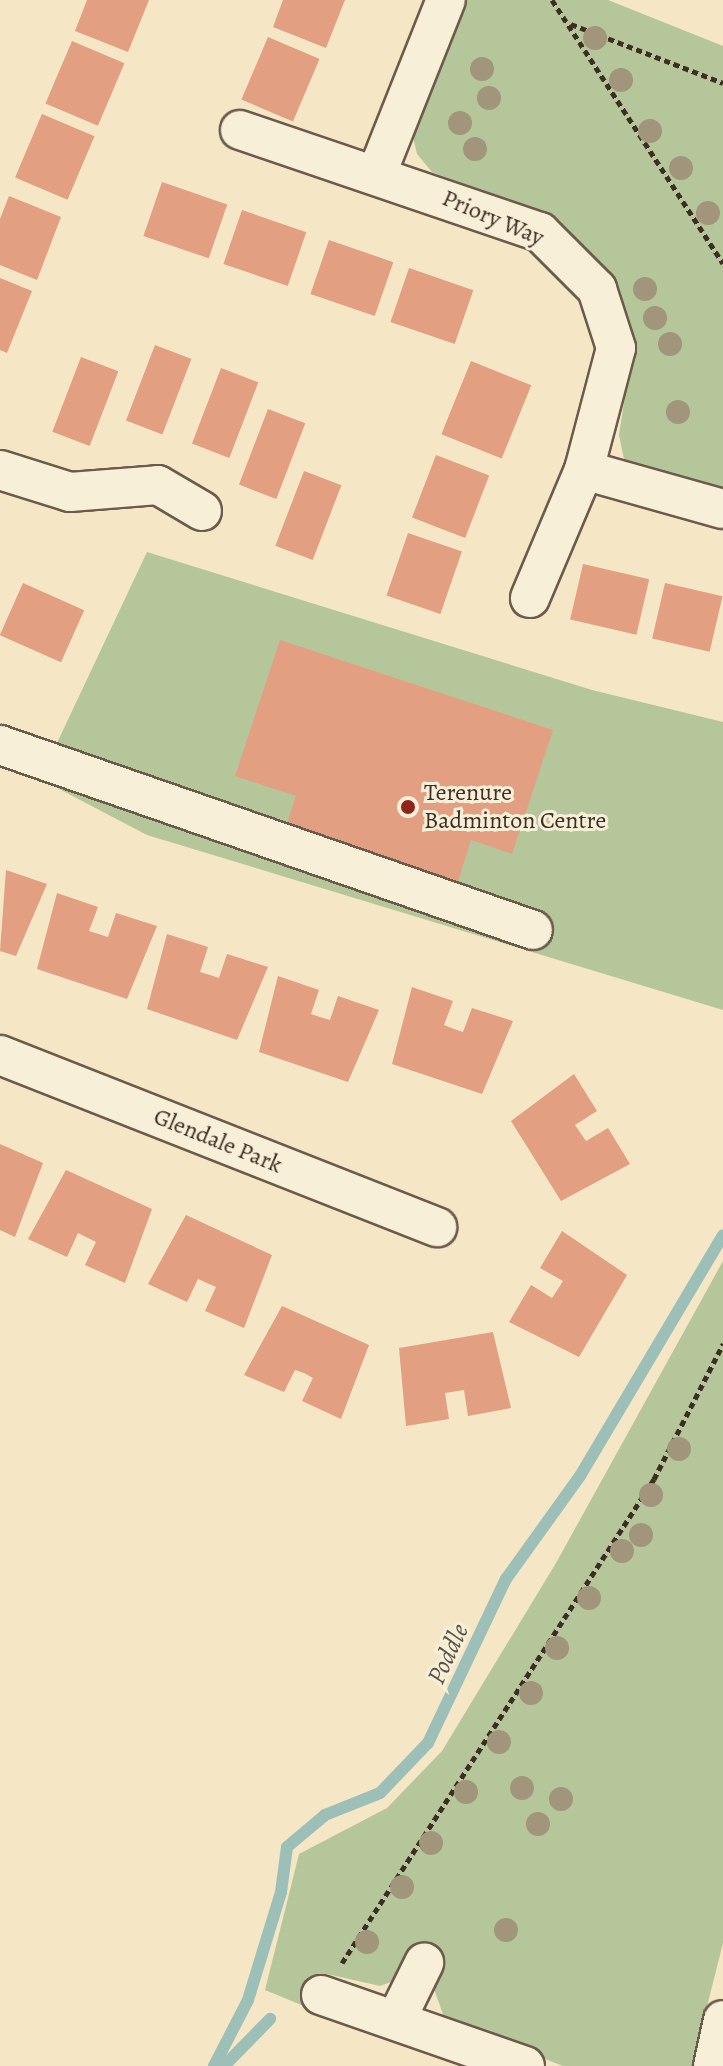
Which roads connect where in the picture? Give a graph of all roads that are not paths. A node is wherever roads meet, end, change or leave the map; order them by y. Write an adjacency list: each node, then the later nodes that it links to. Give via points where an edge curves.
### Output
1 (446, 0): 3 (street)
2 (240, 130): 3 (street, Priory Way)
3 (377, 173): 5 (street, Priory Way, via 540,232 597,289 616,348)
4 (0, 470): 7 (street, via 70,492 158,485)
5 (584, 470): 6 (street); 8 (street, Priory Way)
6 (723, 509)
7 (202, 511)
8 (530, 598)
9 (0, 745): 10 (street)
10 (533, 930)
11 (0, 1055): 12 (street, Glendale Park)
12 (437, 1227)
13 (424, 1963): 15 (street)
14 (321, 1995): 15 (street)
15 (396, 2020): 17 (street)
16 (723, 2020): 18 (street)
17 (525, 2066)
18 (713, 2066)

